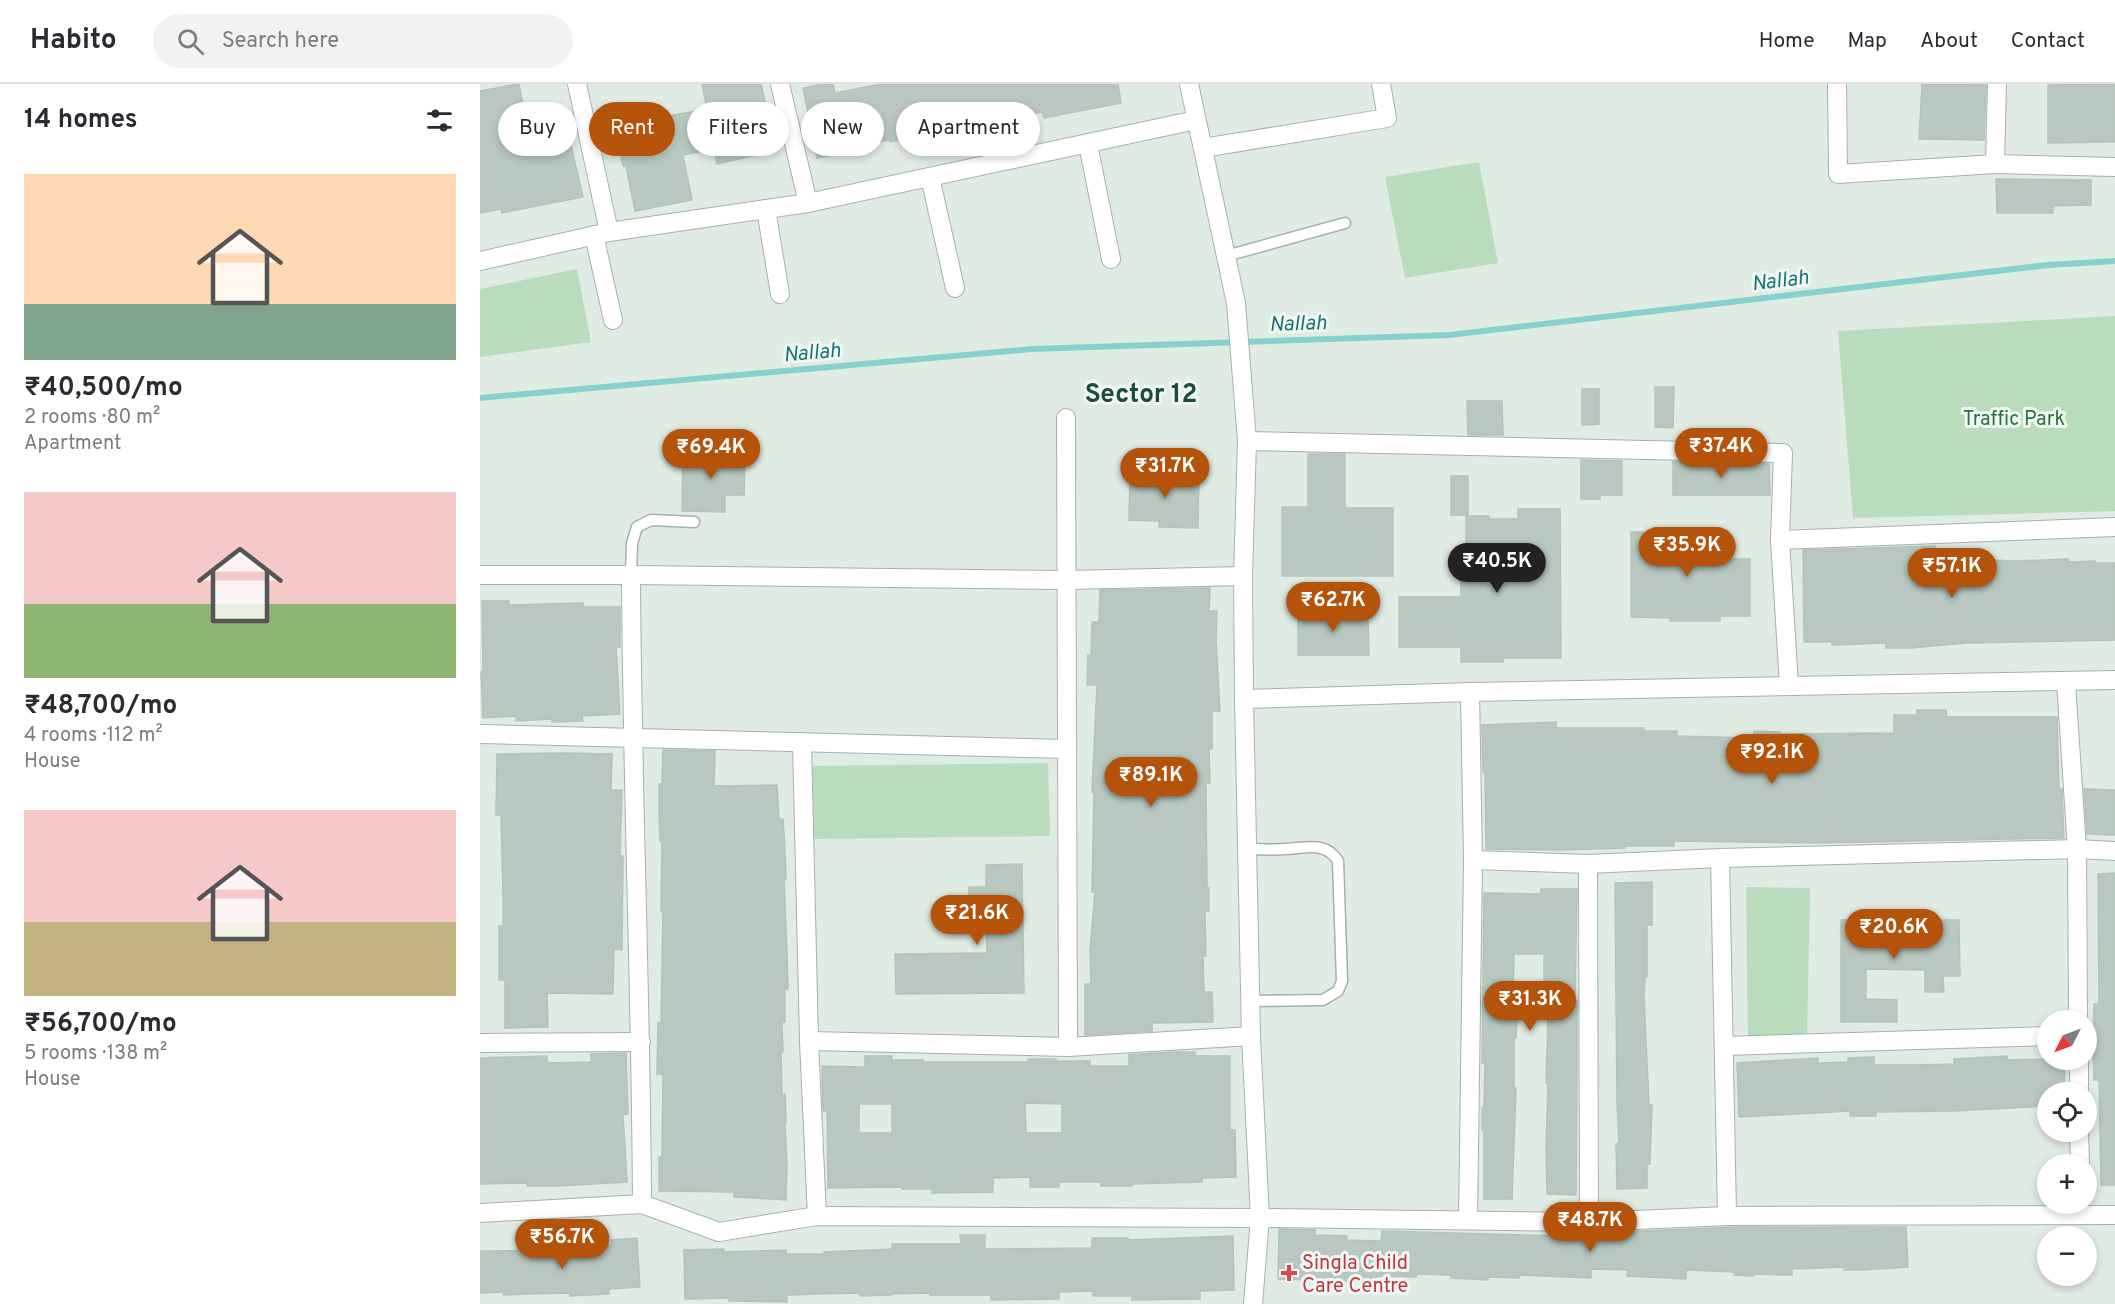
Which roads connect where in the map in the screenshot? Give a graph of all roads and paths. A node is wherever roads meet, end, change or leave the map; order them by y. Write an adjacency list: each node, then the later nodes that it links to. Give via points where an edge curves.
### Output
1 (577, 84): 16 (street)
2 (780, 84): 13 (street)
3 (1190, 84): 7 (street)
4 (1381, 84): 9 (street, via 1387,118)
5 (1837, 84): 10 (street, via 1838,174)
6 (1997, 84): 10 (street)
7 (1196, 120): 8 (street); 9 (street)
8 (1088, 144): 12 (street); 18 (street)
9 (1203, 148): 17 (street)
10 (1995, 164): 11 (street)
11 (2115, 167)
12 (930, 177): 13 (street); 20 (street)
13 (808, 203): 14 (street)
14 (766, 209): 16 (street); 21 (street)
15 (1345, 224): 17 (lane)
16 (602, 234): 19 (street); 22 (street)
17 (1226, 256): 24 (street, via 1236,303)
18 (1111, 258)
19 (480, 261)
20 (955, 288)
21 (780, 294)
22 (613, 320)
23 (1066, 418): 31 (street)
24 (1247, 441): 27 (street, via 1783,453); 30 (street)
25 (694, 522): 29 (lane, via 651,520 638,527 632,543)
26 (2115, 527): 27 (street)
27 (1780, 540): 34 (street)
28 (480, 575): 29 (street)
29 (631, 575): 31 (street); 38 (street)
30 (1243, 576): 31 (street); 36 (street)
31 (1066, 580): 40 (street)
32 (2115, 680): 33 (street)
33 (2066, 682): 34 (street); 42 (street)
34 (1789, 686): 35 (street)
35 (1470, 692): 36 (street); 45 (street)
36 (1244, 699): 41 (street)
37 (480, 734): 38 (street)
38 (632, 738): 39 (street); 52 (street)
39 (802, 742): 40 (street); 51 (street)
40 (1067, 749): 55 (street)
41 (1247, 849): 47 (street); 47 (lane, via 1315,846 1327,849 1338,861 1338,991 1323,1000)
42 (2077, 849): 43 (street); 44 (street); 48 (street)
43 (2115, 851)
44 (1720, 858): 46 (street); 54 (street)
45 (1473, 860): 46 (street); 64 (street)
46 (1588, 864): 65 (street)
47 (1251, 1001): 49 (street)
48 (2078, 1010)
49 (1251, 1036): 55 (street); 63 (street)
50 (2037, 1036): 54 (street)
51 (809, 1041): 55 (street); 61 (street)
52 (641, 1042): 53 (street); 56 (street)
53 (480, 1043)
54 (1724, 1046): 62 (street)
55 (1068, 1047)
56 (642, 1204): 59 (street); 61 (street, via 719,1232)
57 (2037, 1211): 62 (street)
58 (2097, 1212): 60 (street)
59 (480, 1213)
60 (2115, 1215)
61 (817, 1216): 63 (street)
62 (1726, 1216): 65 (street)
63 (1260, 1218): 64 (street); 66 (street)
64 (1468, 1220): 65 (street)
65 (1589, 1222)
66 (1252, 1304)

